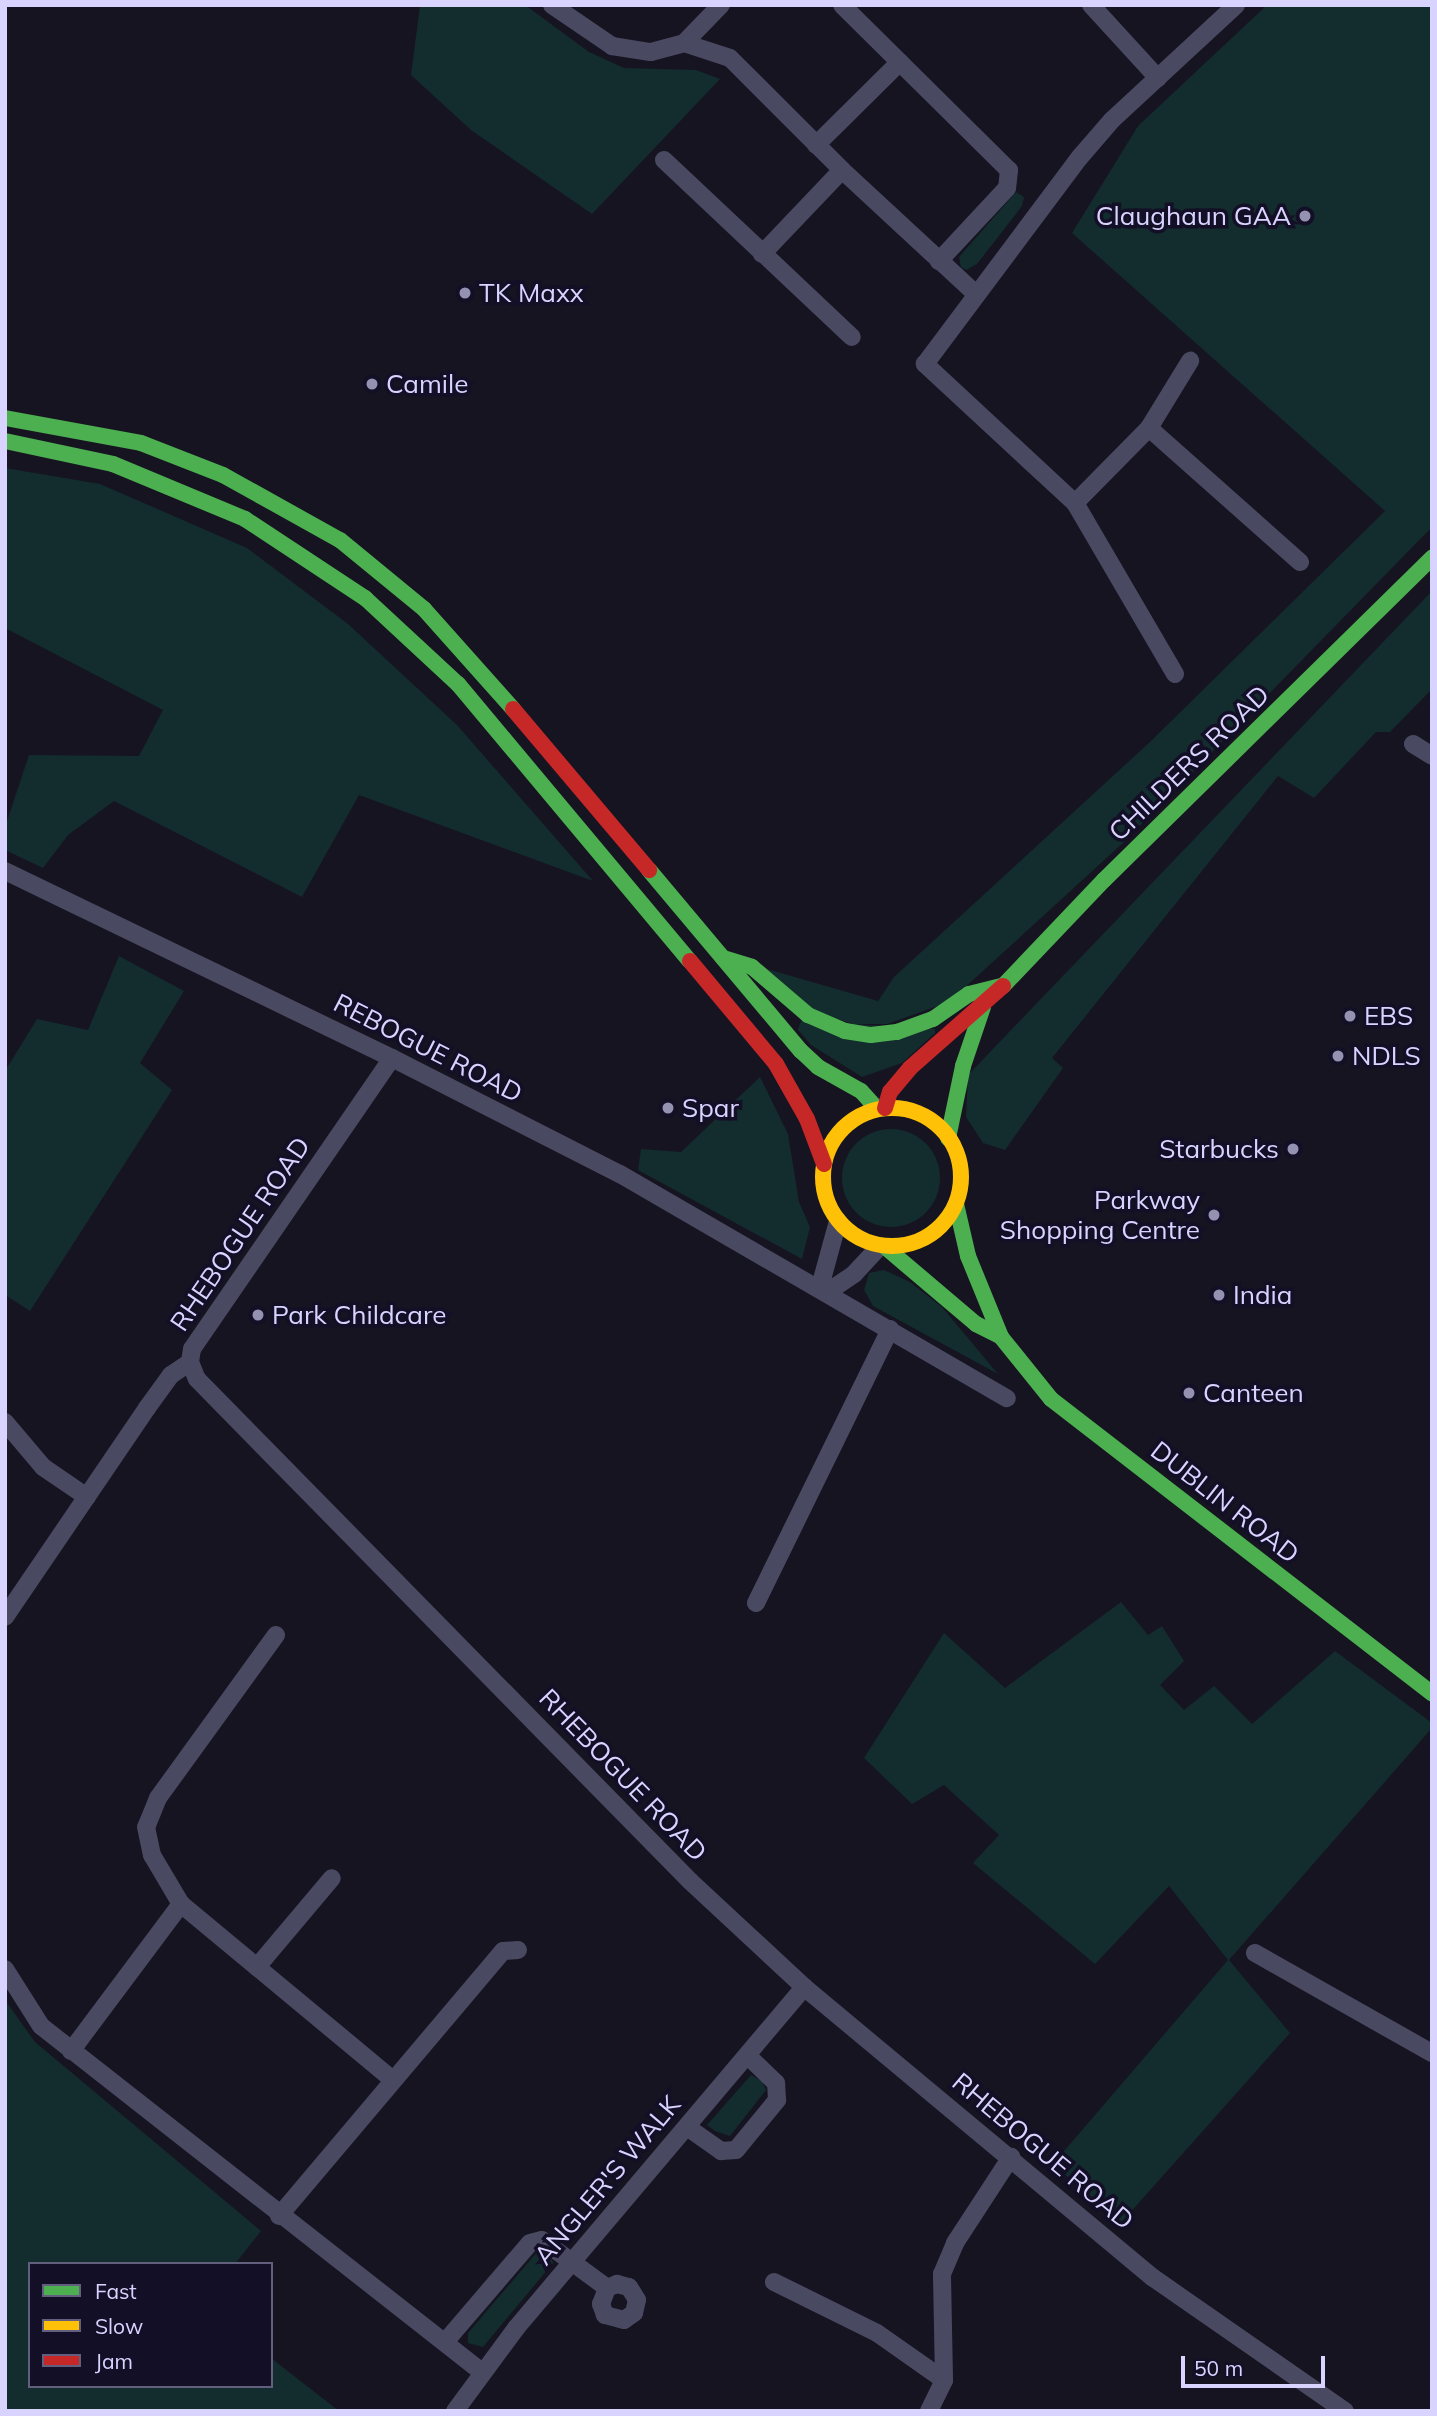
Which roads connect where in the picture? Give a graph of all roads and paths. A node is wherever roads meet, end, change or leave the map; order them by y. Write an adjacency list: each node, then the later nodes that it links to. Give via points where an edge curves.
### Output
1 (552, 5): 6 (street, via 612,46 651,52)
2 (720, 5): 6 (street)
3 (842, 5): 7 (street)
4 (1091, 5): 8 (street)
5 (1236, 5): 8 (street)
6 (684, 43): 9 (street, via 730,58)
7 (900, 62): 9 (street); 13 (street, via 1009,170 1007,188)
8 (1158, 78): 14 (street, via 1080,157)
9 (816, 145): 11 (street)
10 (664, 160): 12 (street)
11 (842, 170): 12 (street); 13 (street)
12 (762, 254): 15 (street)
13 (939, 261): 14 (street)
14 (975, 293): 20 (street, via 925,364)
15 (852, 337)
16 (1190, 360): 18 (street)
17 (5, 418): 27 (main road, via 141,443 223,475 340,540 424,609)
18 (1149, 428): 20 (street); 22 (street)
19 (5, 441): 33 (main road, via 113,464 245,519 365,598 406,633 458,684 776,1063 807,1119)
20 (1075, 503): 23 (street)
21 (1432, 558): 28 (main road, CHILDERS ROAD)
22 (1300, 562)
23 (1175, 674)
24 (1413, 744): 25 (street)
25 (1432, 756)
26 (5, 871): 30 (street, REBOGUE ROAD)
27 (722, 958): 28 (main road, via 752,967 808,1015 845,1031 871,1035 897,1032 933,1019 969,994); 31 (main road, via 810,1059)
28 (1000, 986): 29 (main road, CHILDERS ROAD)
29 (983, 1007): 31 (main road, CHILDERS ROAD, via 910,1068); 32 (main road, CHILDERS ROAD, via 963,1066)
30 (392, 1058): 37 (street, REBOGUE ROAD, via 620,1174); 40 (street, RHEBOGUE ROAD, via 228,1294 192,1349)
31 (881, 1109): 32 (main road, via 909,1111 931,1121); 33 (main road, via 842,1129)
32 (948, 1138): 34 (main road, via 961,1178)
33 (824, 1164): 35 (main road, via 825,1194)
34 (956, 1204): 36 (main road, via 927,1237 902,1246); 39 (main road, via 968,1256)
35 (838, 1221): 36 (main road, via 857,1237); 37 (street)
36 (882, 1246): 37 (street, via 835,1287); 39 (main road, via 976,1324)
37 (820, 1287): 38 (street, REBOGUE ROAD)
38 (890, 1329): 41 (street, REBOGUE ROAD); 44 (street)
39 (1001, 1337): 47 (main road, DUBLIN ROAD, via 1051,1399)
40 (190, 1362): 43 (street, via 171,1375); 54 (street, RHEBOGUE ROAD, via 197,1379 690,1881)
41 (1007, 1398)
42 (5, 1422): 43 (street, via 43,1467)
43 (87, 1497): 45 (street)
44 (757, 1603)
45 (5, 1617)
46 (276, 1635): 49 (street, via 158,1798 146,1827 152,1855)
47 (1432, 1693)
48 (332, 1878): 52 (street)
49 (181, 1904): 52 (street); 55 (street)
50 (518, 1950): 58 (street, via 503,1951)
51 (1255, 1953): 56 (street)
52 (257, 1967): 58 (street)
53 (5, 1969): 55 (street, via 41,2026)
54 (804, 1987): 57 (street, ANGLER'S WALK); 60 (street, RHEBOGUE ROAD)
55 (71, 2051): 61 (street)
56 (1432, 2053)
57 (747, 2055): 59 (street, ANGLER'S WALK); 59 (street, via 776,2083 777,2100 736,2150 721,2151)
58 (393, 2080): 61 (street)
59 (687, 2127): 62 (street, ANGLER'S WALK)
60 (1011, 2157): 67 (street, via 955,2244 942,2274); 70 (street, RHEBOGUE ROAD, via 1152,2277)
61 (279, 2216): 65 (street)
62 (575, 2261): 64 (street); 65 (street, via 542,2241 530,2244); 66 (street, ANGLER'S WALK)
63 (774, 2282): 67 (street, via 877,2333)
64 (607, 2288)
65 (445, 2343): 66 (street)
66 (482, 2372): 68 (street, ANGLER'S WALK)
67 (944, 2380): 69 (street)
68 (455, 2411)
69 (929, 2411)
70 (1345, 2411)

